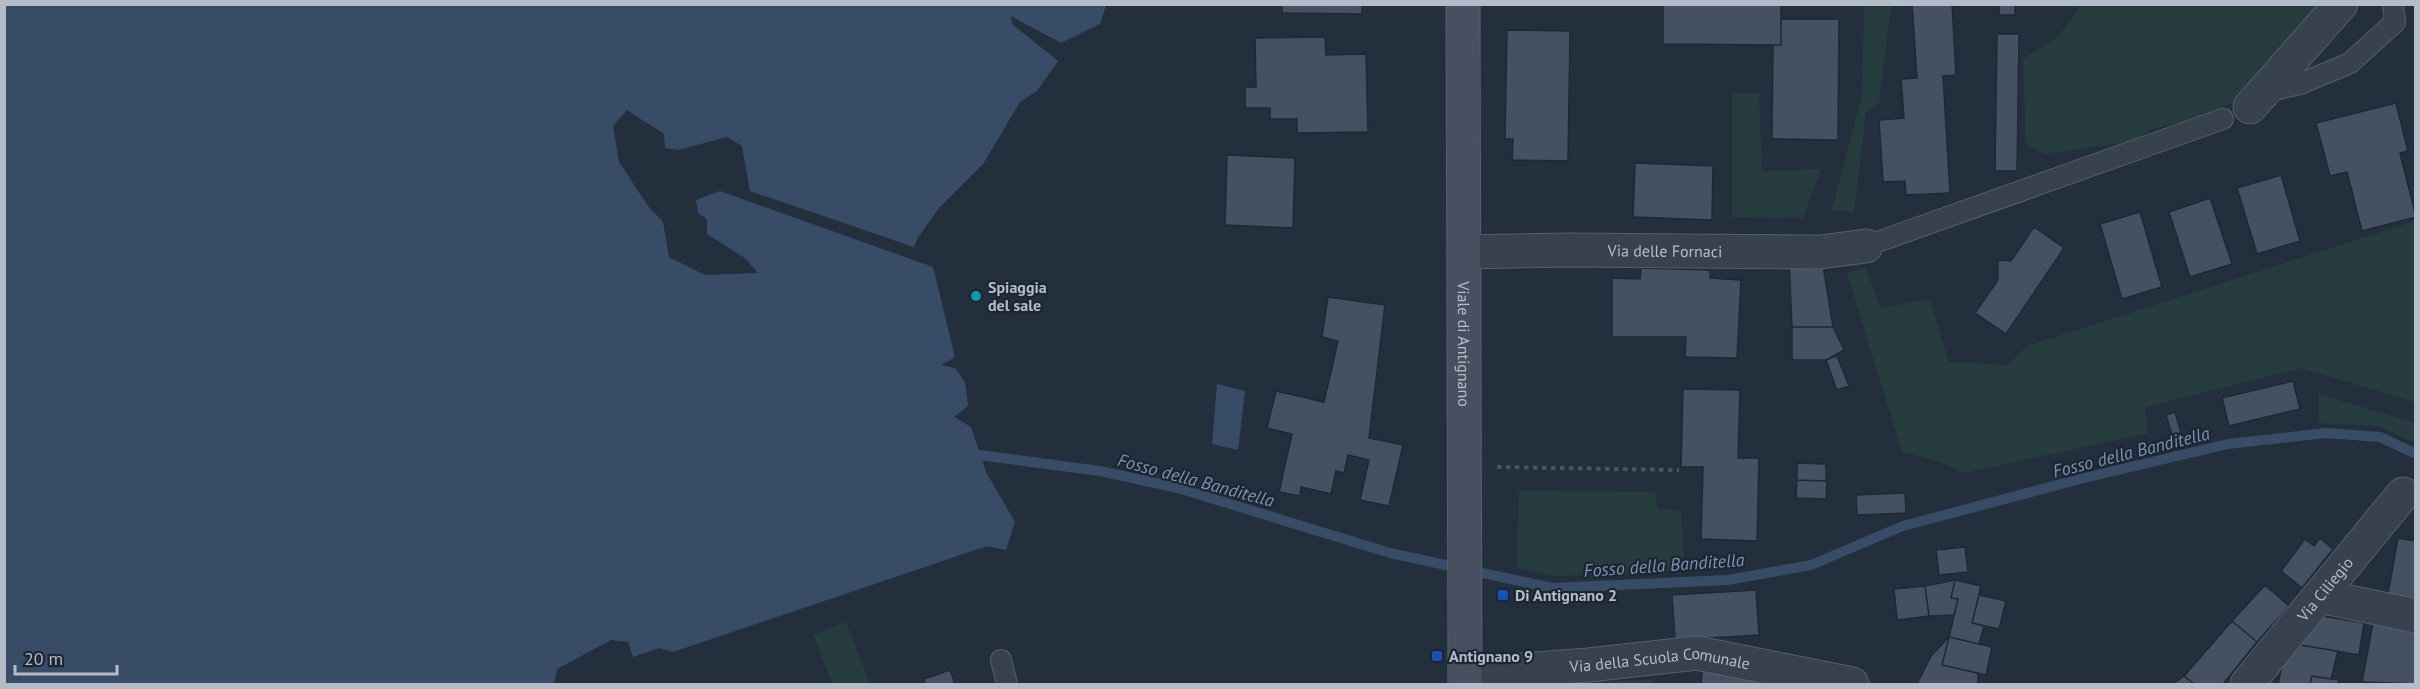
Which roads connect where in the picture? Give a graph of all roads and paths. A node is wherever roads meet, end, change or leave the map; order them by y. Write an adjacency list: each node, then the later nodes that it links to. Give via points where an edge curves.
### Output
1 (1463, 4): 6 (main road, Viale di Antignano)
2 (2341, 4): 4 (street)
3 (2393, 4): 4 (lane, via 2396,22 2350,63)
4 (2245, 106): 5 (lane)
5 (1866, 246): 6 (street, Via delle Fornaci, via 1820,252)
6 (1464, 252): 13 (main road, Viale di Antignano)
7 (1516, 467): 8 (path)
8 (1679, 470)
9 (2403, 495): 10 (street, Via Ciliegio)
10 (2320, 596): 11 (street); 16 (street, Via Ciliegio)
11 (2415, 616)
12 (1000, 660): 14 (lane)
13 (1465, 679): 15 (street, Via della Scuola Comunale, via 1697,653)
14 (1008, 684)
15 (1852, 684)
16 (2247, 684)

